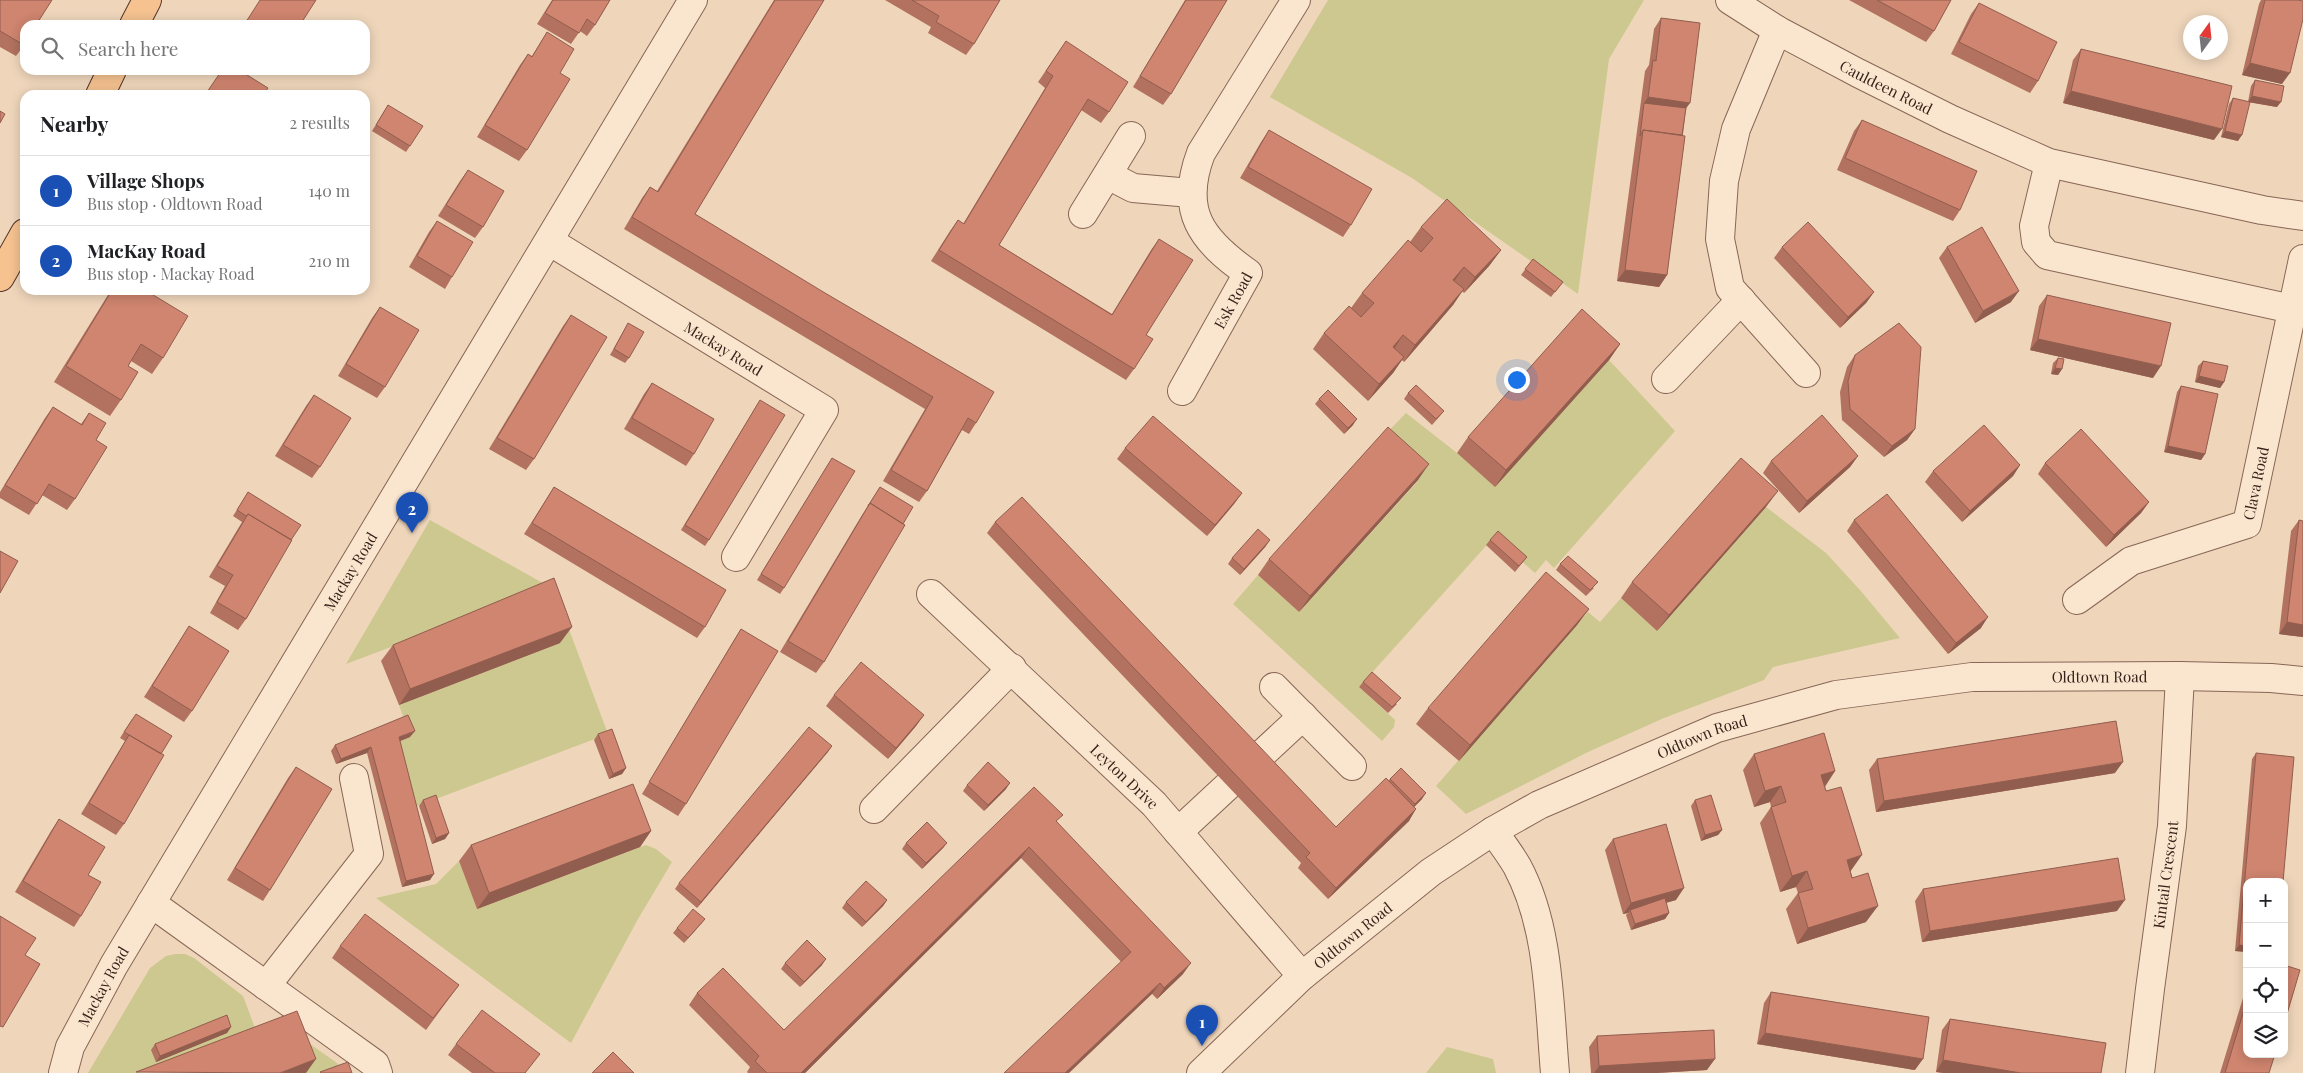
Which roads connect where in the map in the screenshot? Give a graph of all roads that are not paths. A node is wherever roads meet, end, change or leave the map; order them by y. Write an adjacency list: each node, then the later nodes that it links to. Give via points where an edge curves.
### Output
1 (147, 0): 5 (main road)
2 (693, 0): 15 (street, Mackay Road)
3 (1296, 0): 12 (street, Esk Road, via 1201,153)
4 (1730, 0): 6 (street, Cauldeen Road)
5 (137, 20)
6 (1777, 30): 10 (street, Cauldeen Road, via 1950,120); 19 (street, via 1736,129 1724,181 1720,239 1730,288)
7 (110, 75): 8 (main road)
8 (102, 90)
9 (1131, 136): 11 (street)
10 (2049, 163): 14 (street, Cauldeen Road, via 2262,210); 20 (street, via 2034,226 2036,242 2047,255)
11 (1108, 175): 12 (street, via 1133,188); 13 (street)
12 (1191, 193): 23 (street, Esk Road, via 1194,213 1208,237 1223,255 1248,273)
13 (1083, 214)
14 (2303, 216)
15 (549, 241): 24 (street, Mackay Road, via 824,410); 37 (street, Mackay Road)
16 (20, 242): 18 (main road)
17 (2303, 258): 20 (street, Clava Road)
18 (0, 277)
19 (1741, 300): 21 (street); 22 (street)
20 (2292, 309): 26 (street, Clava Road, via 2247,524 2131,561)
21 (1806, 373)
22 (1666, 379)
23 (1182, 391)
24 (736, 558)
25 (931, 594): 27 (street, Leyton Drive)
26 (2077, 600)
27 (1012, 668): 34 (street); 36 (street, Leyton Drive, via 1154,804)
28 (2180, 676): 29 (street, Oldtown Road); 35 (street, Oldtown Road, via 1972,677 1836,695 1716,728 1539,805); 44 (street, Kintail Crescent, via 2172,826)
29 (2303, 681)
30 (1274, 687): 31 (street)
31 (1303, 716): 32 (street); 36 (street)
32 (1352, 766)
33 (354, 778): 39 (street, via 369,854)
34 (874, 809)
35 (1493, 831): 38 (street, Oldtown Road, via 1431,872); 43 (street, via 1517,867 1544,945)
36 (1178, 832): 38 (street, Leyton Drive)
37 (151, 903): 39 (street); 40 (street, Mackay Road, via 74,1039)
38 (1302, 976): 42 (street, Oldtown Road)
39 (266, 986): 41 (street, via 375,1064)
40 (63, 1073)
41 (378, 1073)
42 (1201, 1073)
43 (1555, 1073)
44 (2140, 1073)

